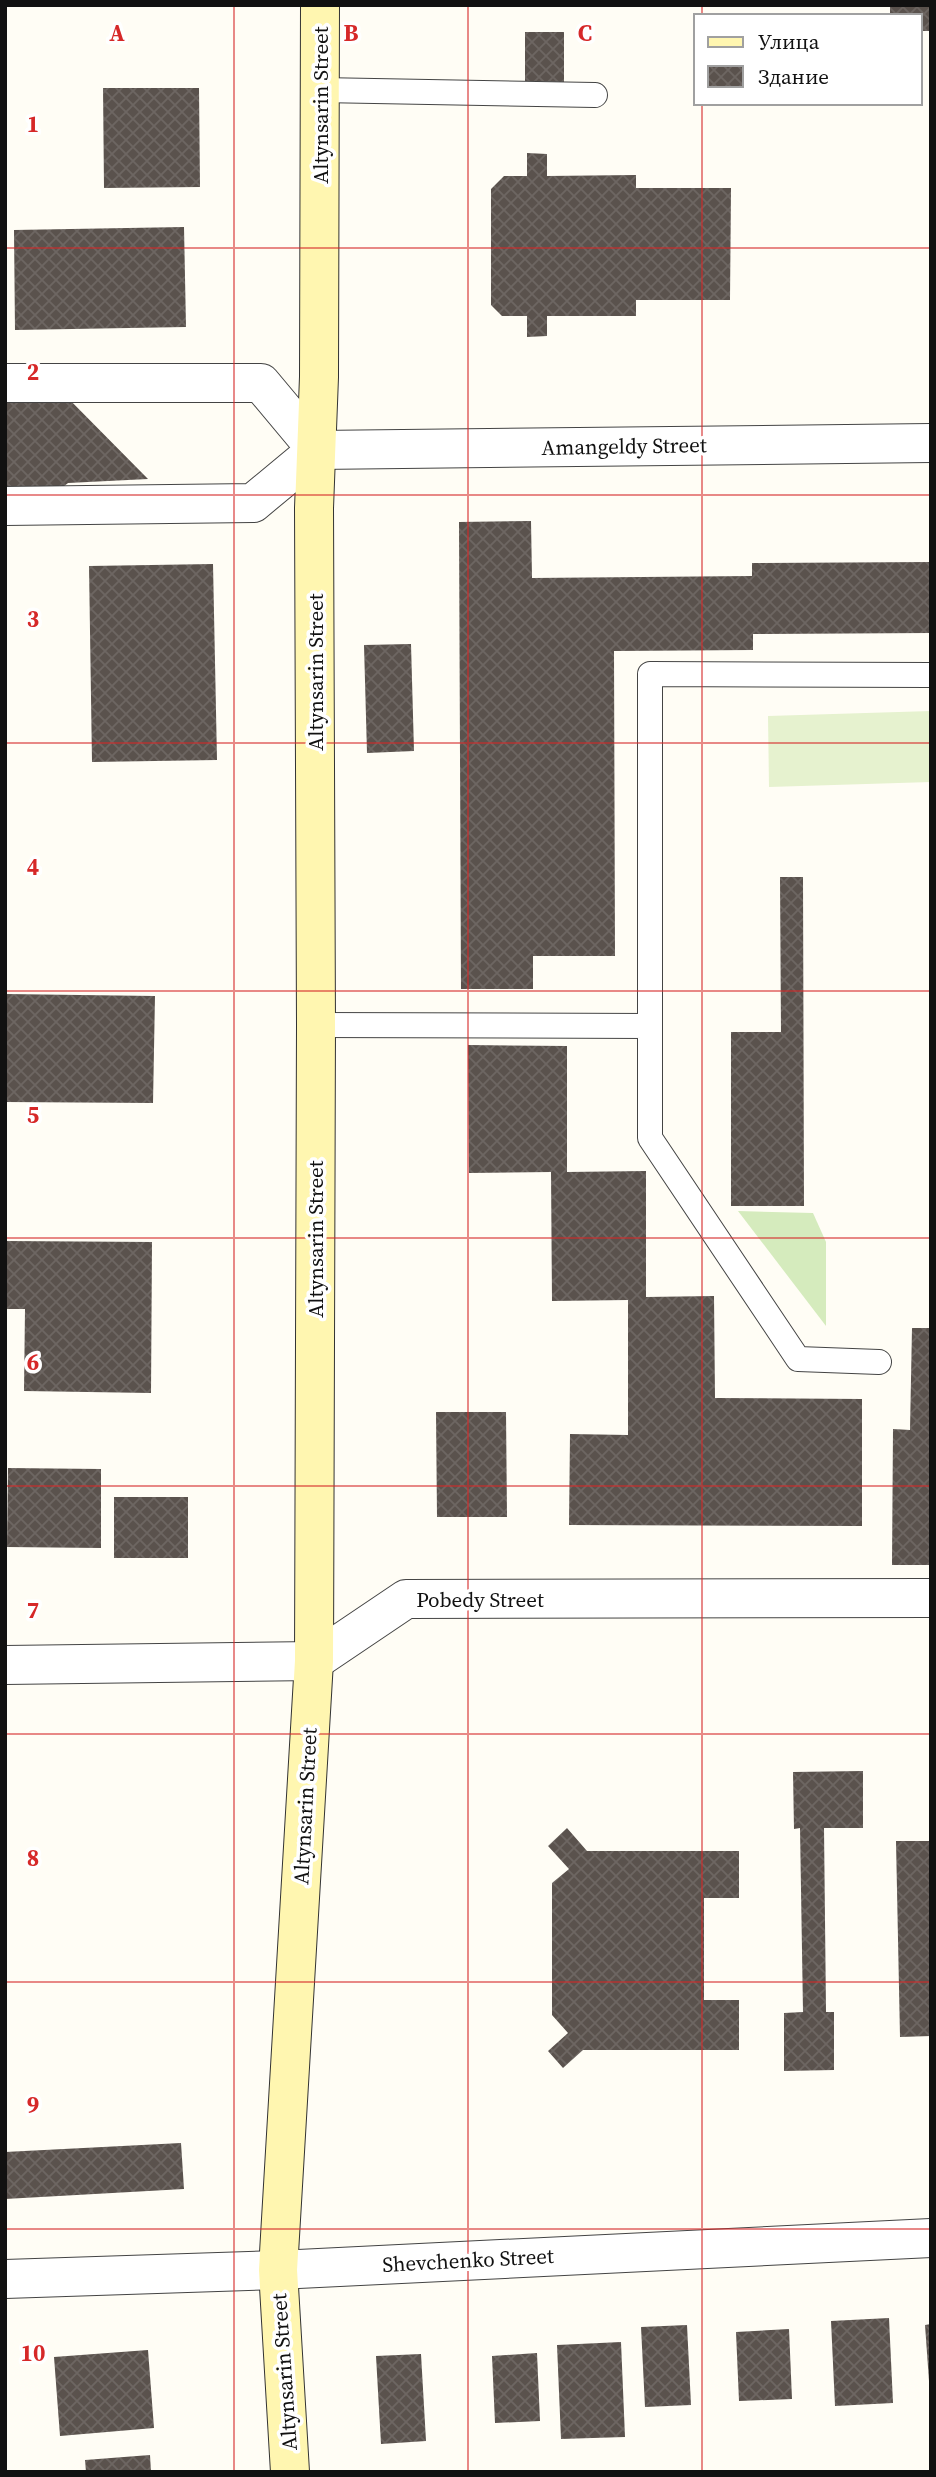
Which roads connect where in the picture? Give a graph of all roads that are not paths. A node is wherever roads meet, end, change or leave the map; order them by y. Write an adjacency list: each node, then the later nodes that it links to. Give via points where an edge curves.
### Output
1 (320, 5): 2 (street, Altynsarin Street)
2 (320, 90): 3 (lane); 6 (street, Altynsarin Street)
3 (595, 95)
4 (5, 383): 6 (street, via 261,383)
5 (931, 443): 6 (street, Amangeldy Street)
6 (317, 450): 7 (street, via 253,503); 9 (street, Altynsarin Street)
7 (5, 506)
8 (931, 675): 10 (lane, via 650,674)
9 (316, 1025): 10 (lane); 13 (street, Altynsarin Street)
10 (650, 1026): 11 (lane, via 650,1138 798,1359)
11 (879, 1362)
12 (931, 1598): 13 (street, Pobedy Street, via 406,1600)
13 (314, 1661): 14 (street); 16 (street, Altynsarin Street)
14 (5, 1665)
15 (931, 2238): 16 (street, Shevchenko Street)
16 (278, 2270): 17 (street, Shevchenko Street); 18 (street, Altynsarin Street)
17 (5, 2279)
18 (290, 2472)

